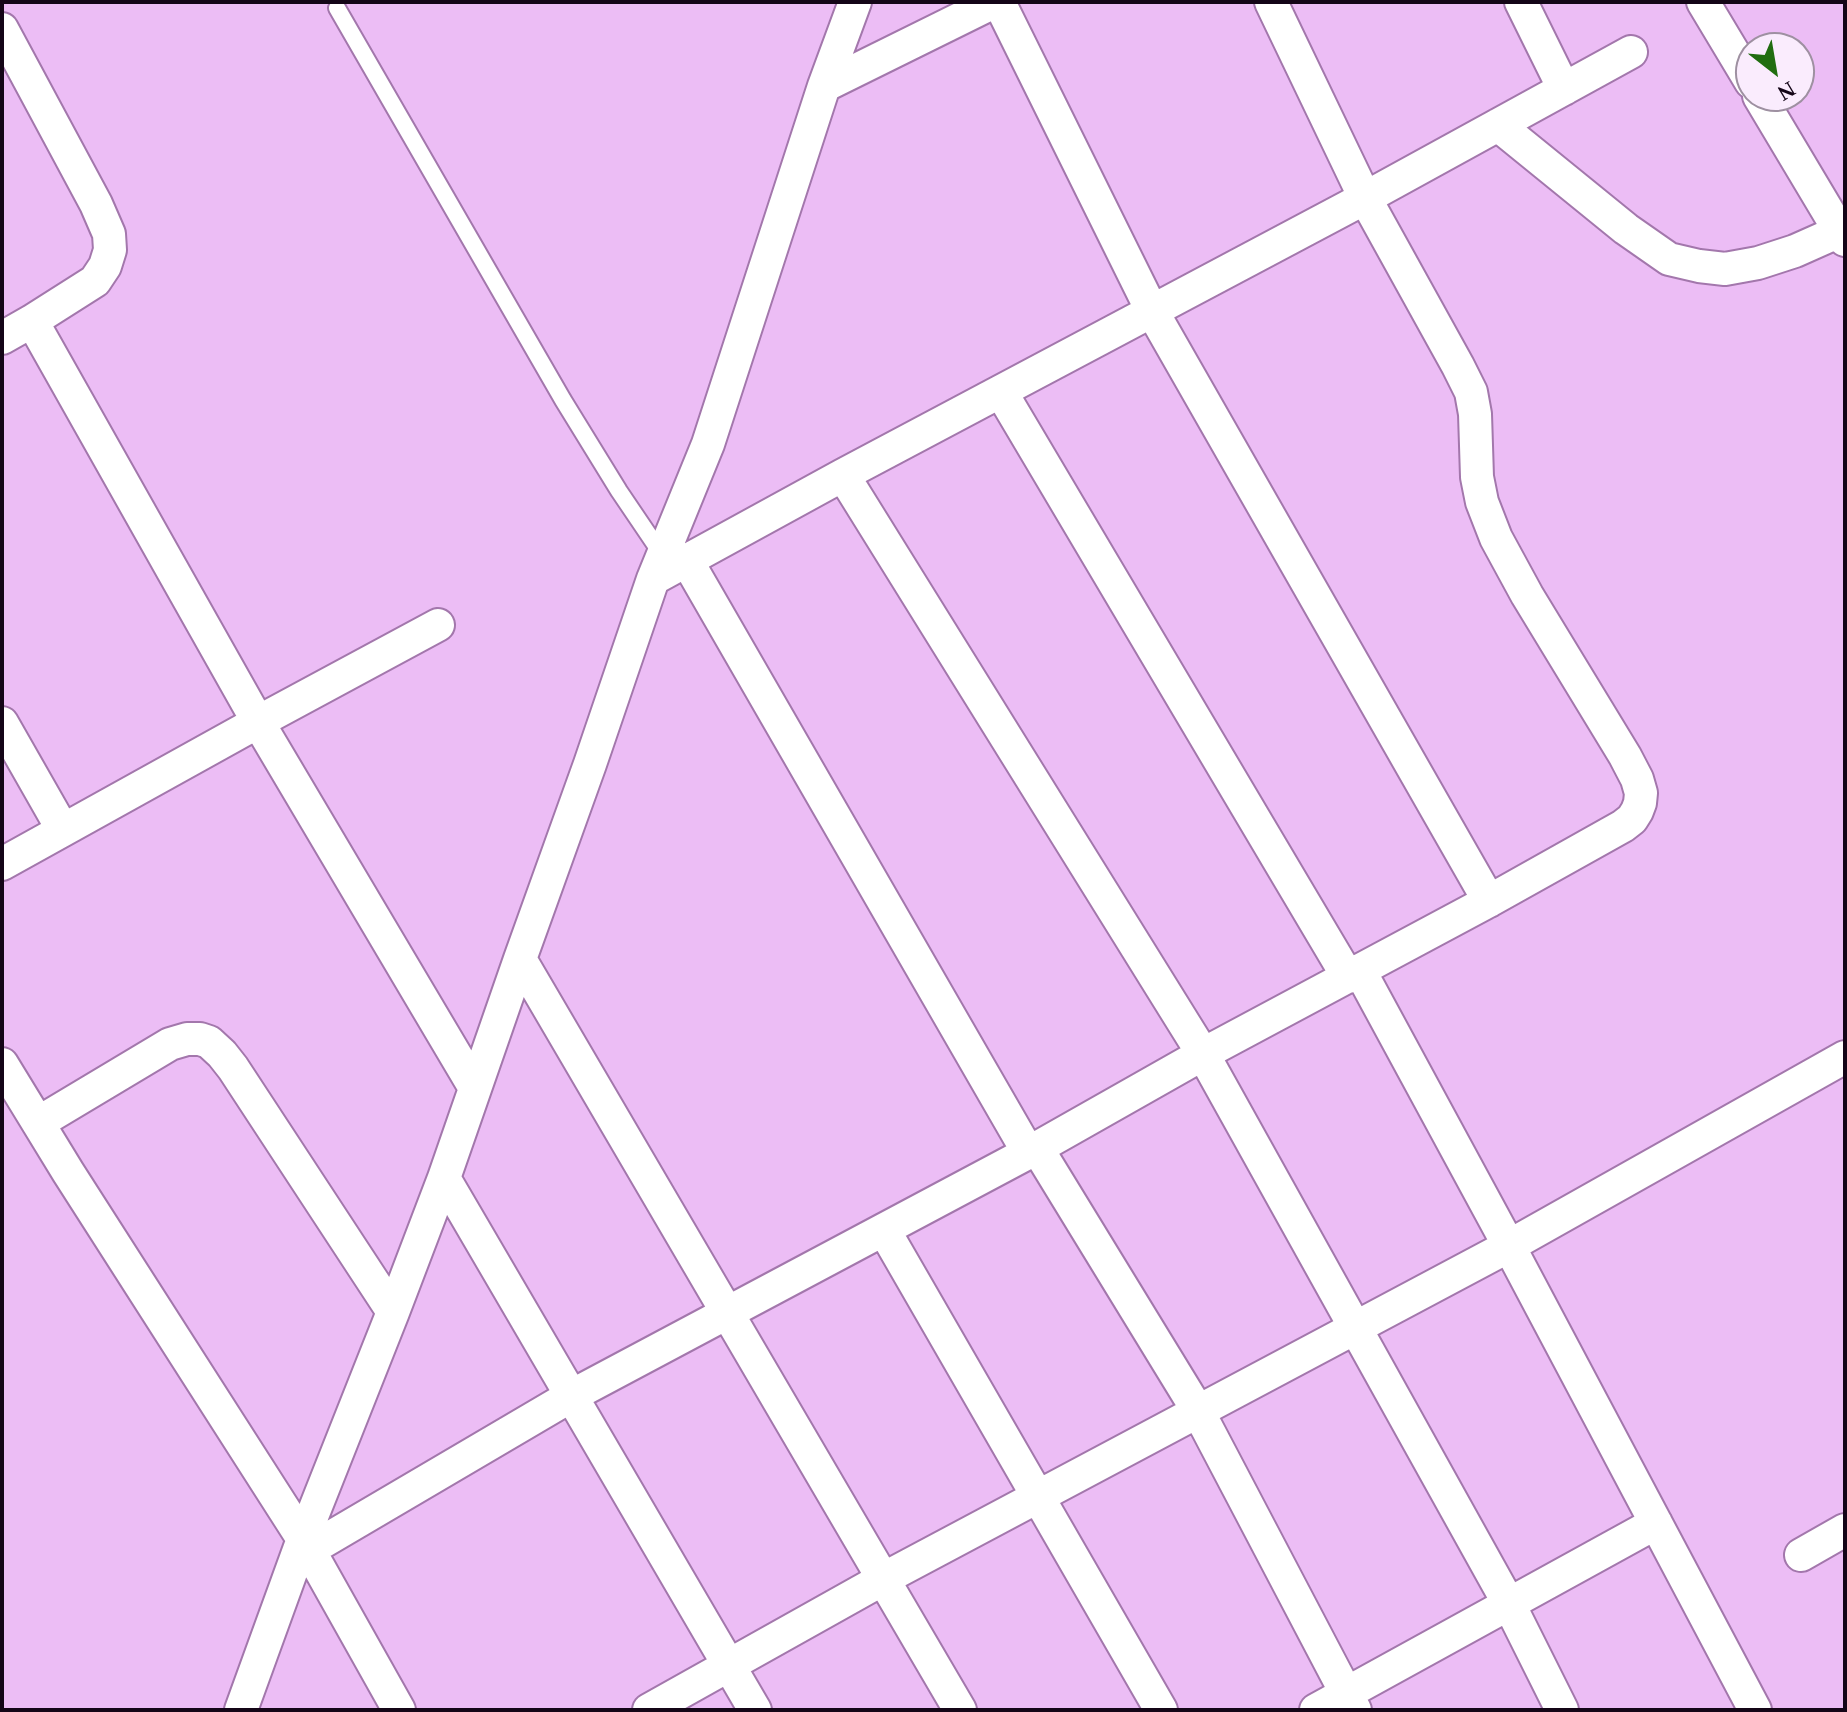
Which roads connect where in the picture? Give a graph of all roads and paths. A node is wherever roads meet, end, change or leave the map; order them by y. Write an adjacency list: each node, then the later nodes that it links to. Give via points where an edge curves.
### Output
1 (855, 2): 10 (street)
2 (996, 2): 10 (street); 16 (street)
3 (1271, 2): 14 (street)
4 (1521, 2): 11 (street)
5 (1703, 2): 9 (street)
6 (337, 8): 21 (lane, via 563,400)
7 (2, 29): 17 (street, via 96,204 110,242 95,281)
8 (1631, 52): 11 (street)
9 (1735, 55)
10 (824, 86): 21 (street)
11 (1564, 89): 13 (street)
12 (1768, 112): 15 (street)
13 (1498, 125): 14 (street); 15 (street, via 1669,259 1725,269)
14 (1365, 198): 16 (street); 27 (street, via 1471,392 1477,477 1496,538 1625,756 1641,793 1637,811 1623,826)
15 (1842, 236)
16 (1152, 311): 19 (street); 27 (street)
17 (32, 321): 18 (street); 23 (street)
18 (2, 338)
19 (1001, 392): 20 (street); 29 (street)
20 (843, 475): 21 (street); 30 (street)
21 (667, 565): 28 (street); 35 (street)
22 (438, 625): 23 (street)
23 (258, 722): 25 (street); 33 (street)
24 (2, 723): 25 (street)
25 (63, 830): 26 (street)
26 (2, 864)
27 (1489, 901): 29 (street)
28 (520, 959): 33 (street); 40 (street)
29 (1354, 974): 30 (street); 38 (street)
30 (1203, 1054): 35 (street); 41 (street)
31 (1845, 1057): 38 (street)
32 (2, 1064): 34 (street)
33 (475, 1088): 36 (street)
34 (38, 1123): 39 (street, via 170,1044 187,1039 209,1042 233,1068); 47 (street)
35 (1032, 1150): 37 (street); 43 (street)
36 (444, 1178): 39 (street); 42 (street)
37 (884, 1230): 40 (street); 44 (street)
38 (1509, 1246): 41 (street); 45 (street)
39 (393, 1312): 47 (street)
40 (727, 1314): 42 (street); 49 (street)
41 (1356, 1327): 43 (street); 50 (street)
42 (571, 1396): 47 (street); 51 (street)
43 (1198, 1411): 44 (street); 52 (street)
44 (1038, 1496): 49 (street); 58 (street)
45 (1656, 1523): 50 (street); 61 (street)
46 (1845, 1530): 48 (street)
47 (306, 1544): 53 (street); 54 (street)
48 (1801, 1555)
49 (883, 1579): 51 (street); 57 (street)
50 (1509, 1604): 52 (street); 60 (street)
51 (729, 1665): 55 (street); 56 (street)
52 (1350, 1702): 59 (street)
53 (241, 1710)
54 (399, 1710)
55 (649, 1710)
56 (755, 1710)
57 (960, 1710)
58 (1161, 1710)
59 (1316, 1710)
60 (1562, 1710)
61 (1755, 1710)

